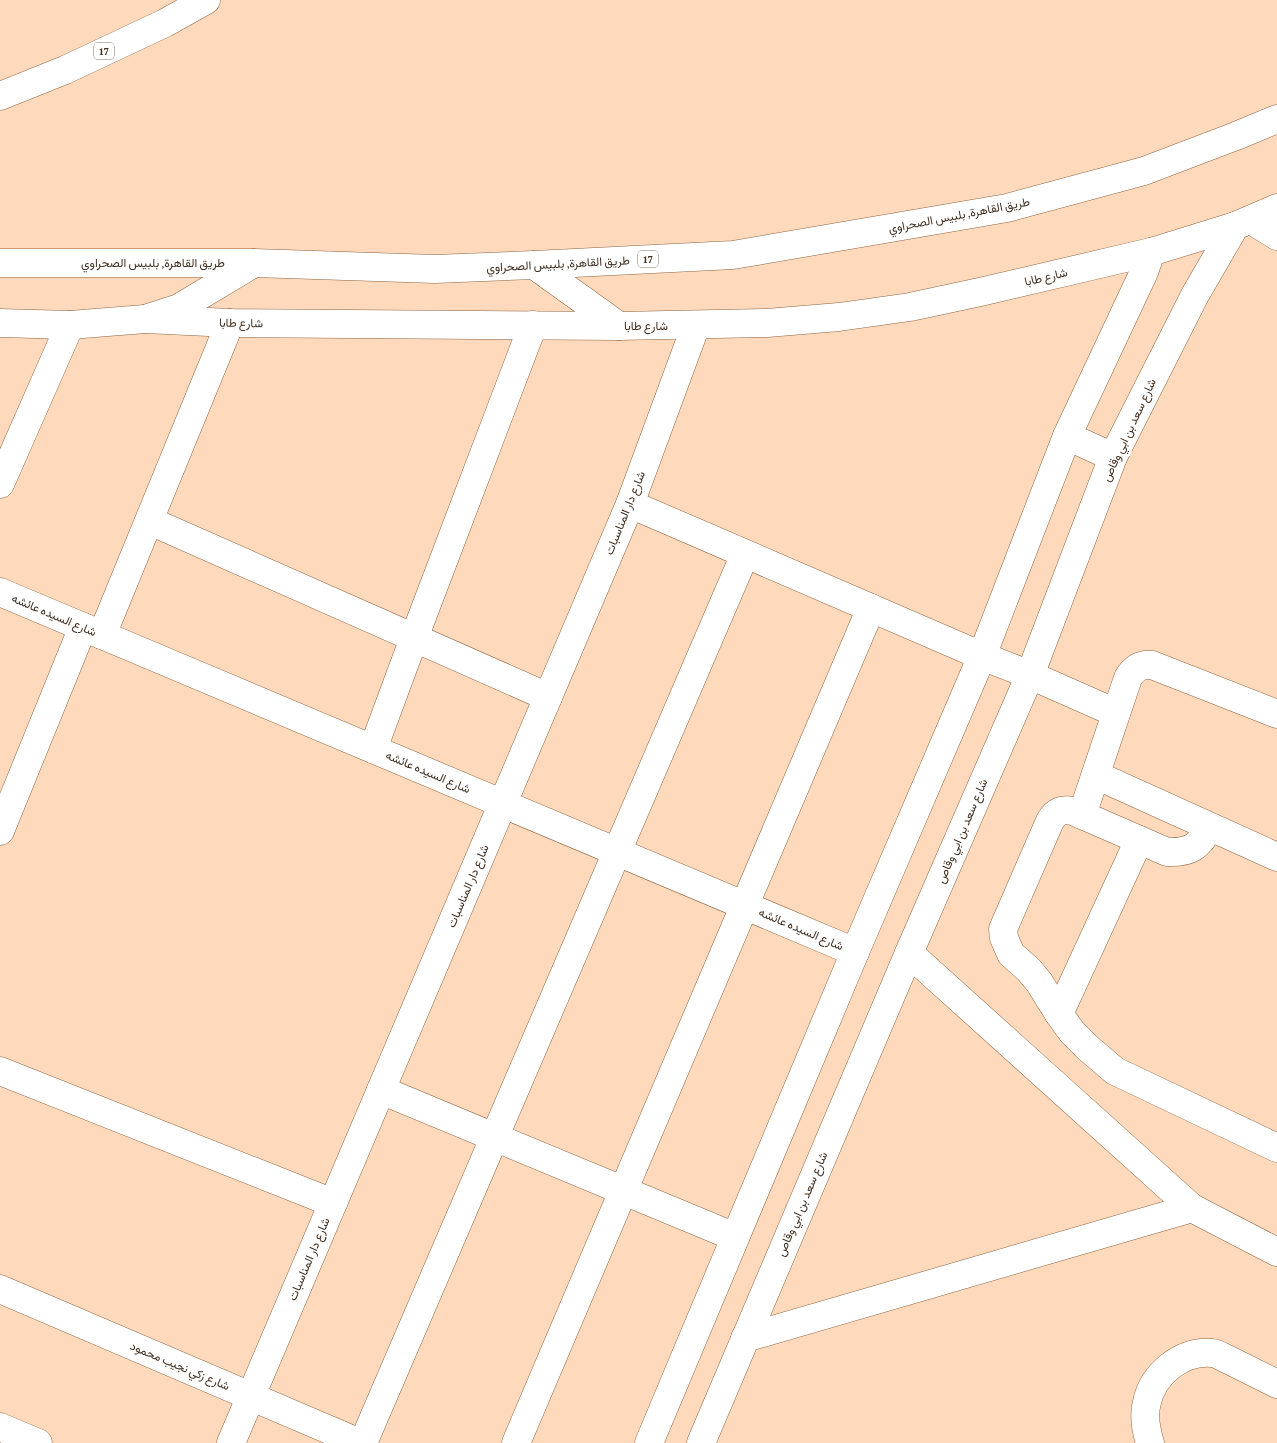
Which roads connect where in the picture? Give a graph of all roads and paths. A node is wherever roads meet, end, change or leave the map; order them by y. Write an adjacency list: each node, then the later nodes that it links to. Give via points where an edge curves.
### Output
1 (206, 0): 2 (main road, 17, via 65,70)
2 (0, 96)
3 (1277, 119): 10 (main road, طريق القاهرة, بلبيس الصحراوي / 17, via 1144,172 1007,208 733,255)
4 (1277, 208): 5 (main road, شارع طابا)
5 (1243, 223): 6 (main road); 7 (main road, شارع طابا); 19 (main road, شارع سعد بن ابي وقاص, via 1196,295)
6 (1277, 236)
7 (1151, 252): 16 (main road, شارع طابا, via 910,307 776,323); 18 (main road)
8 (0, 264): 9 (main road, طريق القاهرة, بلبيس الصحراوي / 17)
9 (254, 264): 10 (main road, طريق القاهرة, بلبيس الصحراوي / 17, via 436,269); 11 (main road, via 179,308)
10 (534, 265): 17 (main road)
11 (146, 319): 12 (main road, شارع طابا); 14 (main road, شارع طابا)
12 (230, 323): 15 (main road, شارع طابا); 22 (main road)
13 (0, 324): 14 (main road, شارع طابا)
14 (70, 325): 20 (main road)
15 (533, 325): 17 (main road, شارع طابا); 27 (main road)
16 (696, 325): 17 (main road, شارع طابا); 21 (main road, شارع دار المناسبات)
17 (619, 326)
18 (1067, 436): 19 (main road); 28 (main road)
19 (1113, 457): 29 (main road, شارع سعد بن ابي وقاص)
20 (0, 484)
21 (630, 504): 23 (main road); 30 (main road, شارع دار المناسبات)
22 (150, 521): 26 (main road); 27 (main road)
23 (745, 554): 25 (main road); 40 (main road)
24 (0, 592): 26 (main road, شارع السيده عائشه)
25 (872, 608): 28 (main road); 42 (main road)
26 (93, 631): 33 (main road, شارع السيده عائشه); 38 (main road)
27 (414, 638): 30 (main road); 33 (main road)
28 (982, 656): 29 (main road); 43 (main road)
29 (1030, 675): 31 (main road); 44 (main road, شارع سعد بن ابي وقاص)
30 (548, 697): 35 (main road, شارع دار المناسبات)
31 (1116, 712): 32 (main road, via 1132,671 1146,664); 34 (main road)
32 (1277, 714)
33 (373, 749): 35 (main road, شارع السيده عائشه)
34 (1096, 775): 36 (main road); 37 (main road)
35 (503, 804): 40 (main road, شارع السيده عائشه); 47 (main road, شارع دار المناسبات)
36 (1082, 815): 39 (main road); 45 (main road, via 1066,810 1054,815 1003,929 1011,954 1039,982)
37 (1209, 827): 39 (main road, via 1198,844 1179,853 1167,852); 41 (main road)
38 (0, 831)
39 (1139, 840): 45 (main road)
40 (617, 852): 42 (main road, شارع السيده عائشه); 48 (main road)
41 (1277, 857)
42 (745, 906): 43 (main road, شارع السيده عائشه); 50 (main road)
43 (855, 952): 53 (main road)
44 (909, 953): 52 (main road); 56 (main road, شارع سعد بن ابي وقاص)
45 (1059, 1014): 49 (main road, via 1072,1032 1115,1071)
46 (0, 1071): 51 (main road)
47 (381, 1090): 48 (main road); 51 (main road, شارع دار المناسبات)
48 (494, 1137): 50 (main road); 62 (main road)
49 (1277, 1148)
50 (624, 1191): 53 (main road); 63 (main road)
51 (333, 1203): 58 (main road, شارع دار المناسبات)
52 (1192, 1208): 54 (main road); 56 (main road)
53 (735, 1237): 64 (main road)
54 (1277, 1252)
55 (0, 1289): 58 (main road, شارع زكي نجيب محمود)
56 (745, 1338): 65 (main road, شارع سعد بن ابي وقاص)
57 (1277, 1384): 66 (main road, via 1213,1352 1184,1358 1165,1371 1152,1388 1145,1416)
58 (251, 1396): 61 (main road, شارع دار المناسبات); 62 (main road, شارع زكي نجيب محمود)
59 (0, 1427): 60 (main road)
60 (38, 1443)
61 (231, 1443)
62 (362, 1443)
63 (516, 1443)
64 (649, 1443)
65 (701, 1443)
66 (1150, 1443)

